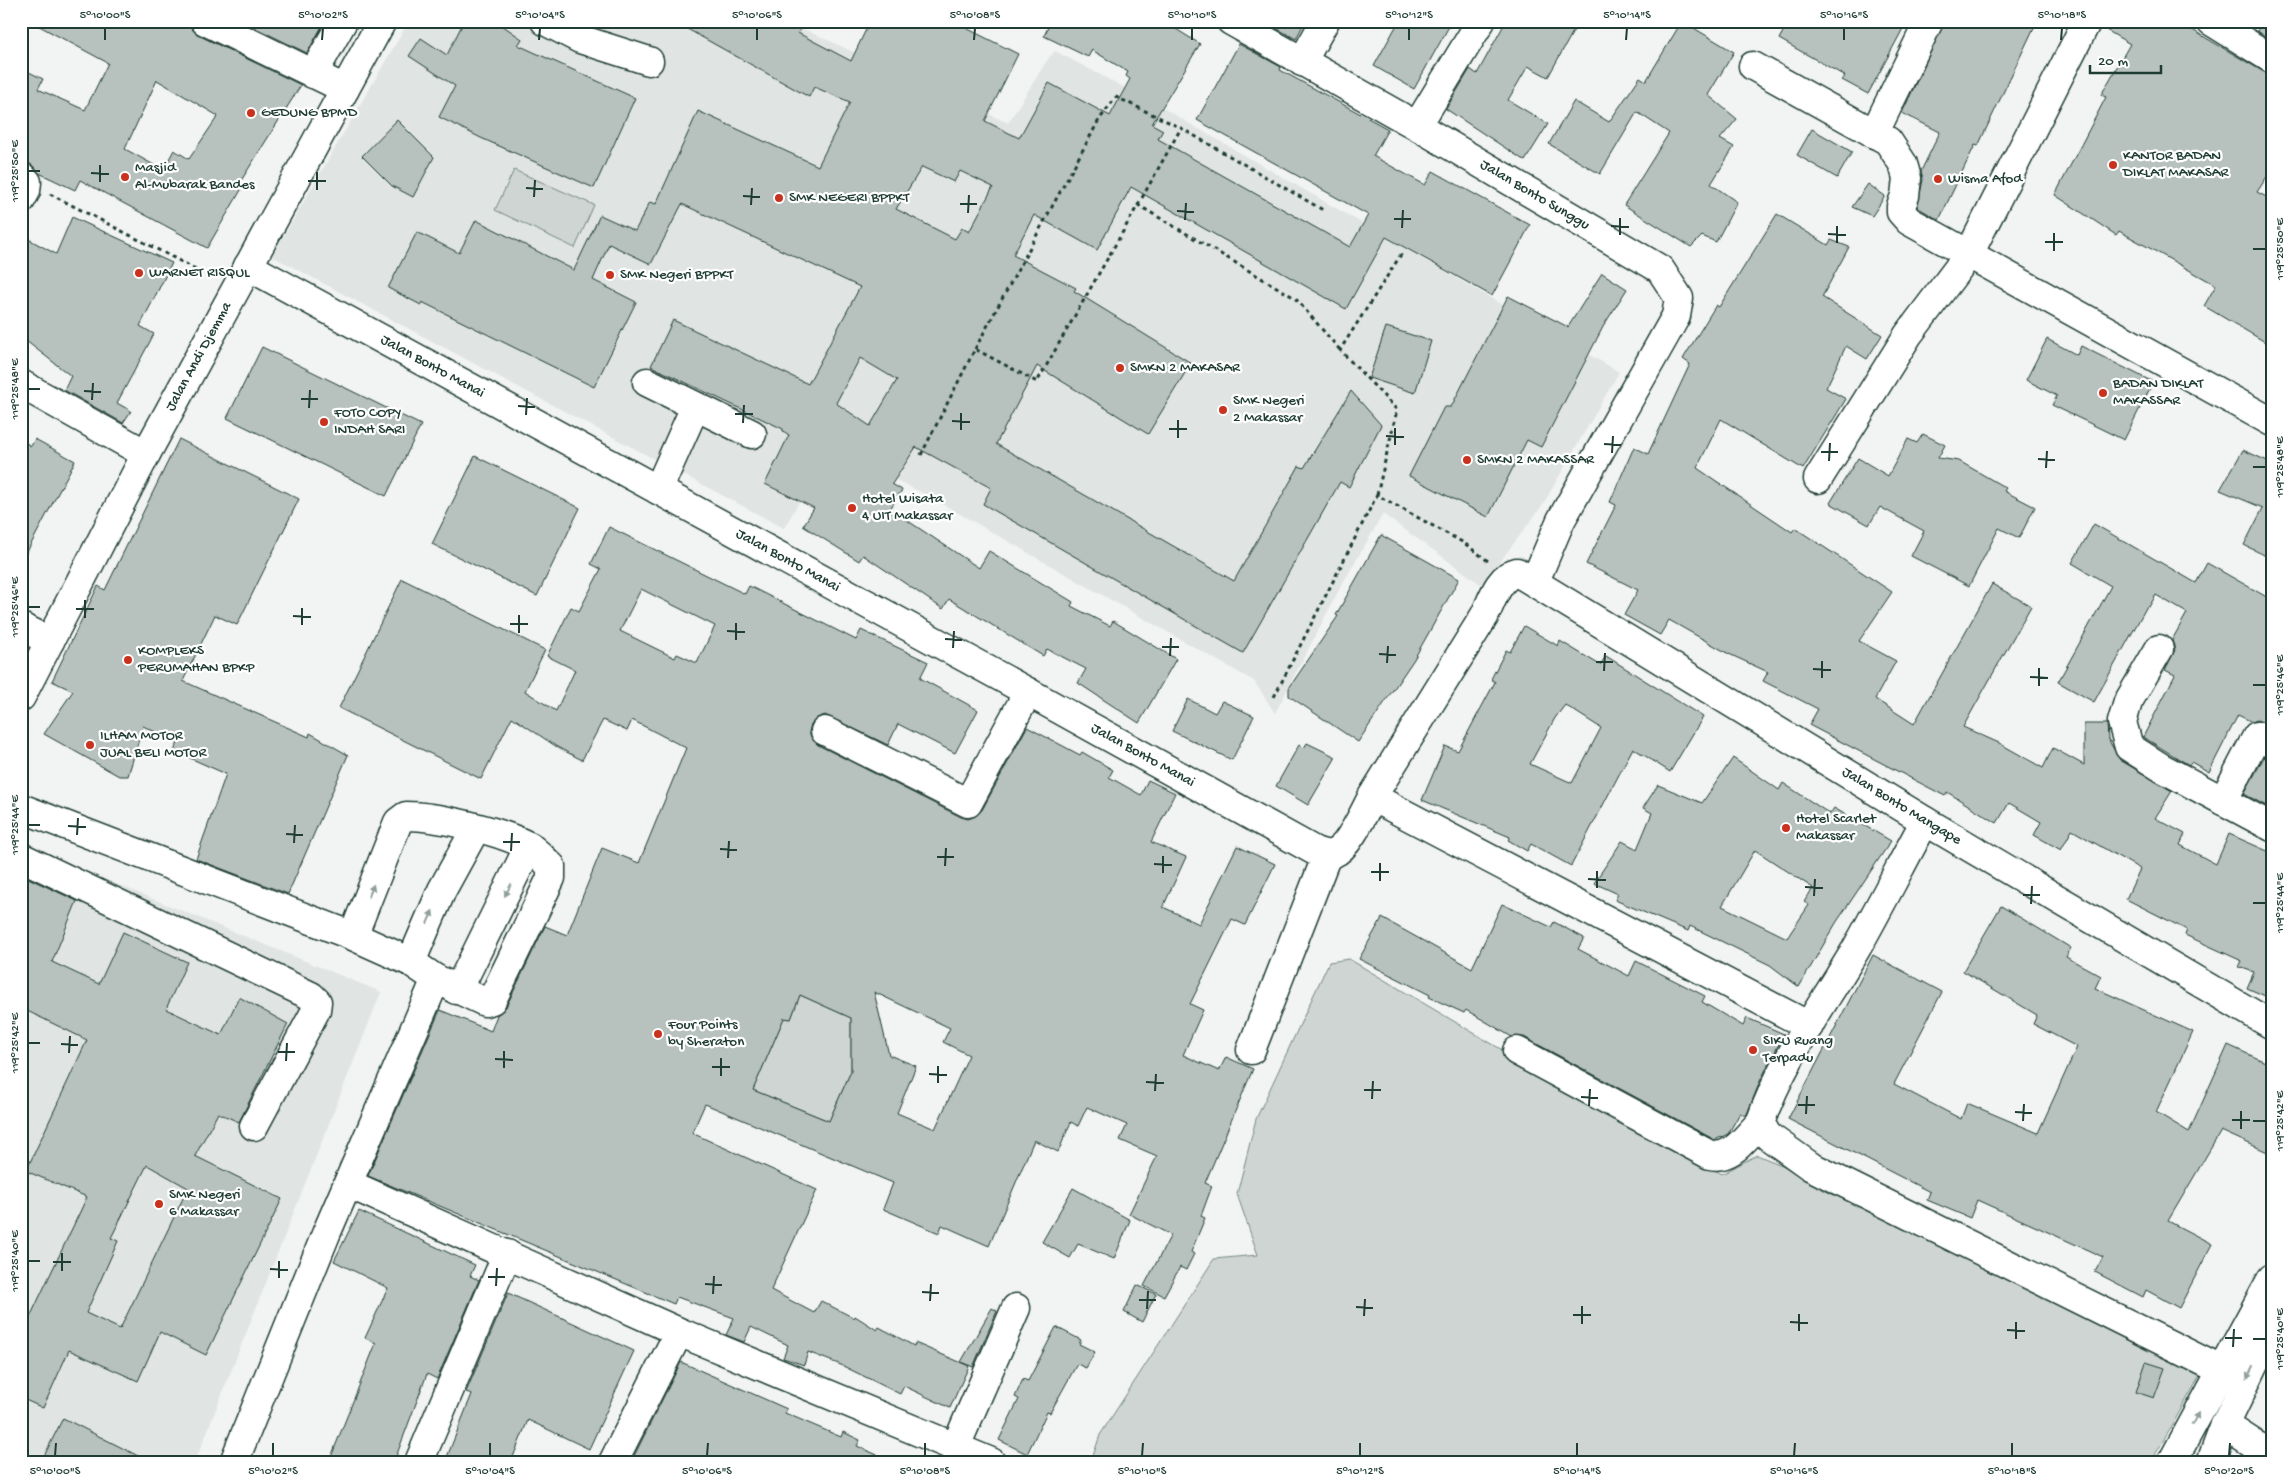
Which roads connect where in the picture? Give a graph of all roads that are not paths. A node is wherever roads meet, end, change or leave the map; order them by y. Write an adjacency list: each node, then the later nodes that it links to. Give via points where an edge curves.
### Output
1 (205, 21): 15 (street)
2 (343, 21): 15 (street)
3 (382, 21): 16 (street, Jalan Andi Djemma)
4 (544, 21): 12 (street, via 580,39)
5 (1231, 21): 13 (street, Jalan Bonto Sunggu)
6 (1325, 21): 13 (street)
7 (1481, 21): 17 (street)
8 (1929, 21): 18 (street)
9 (2087, 21): 19 (street)
10 (2211, 21): 11 (street)
11 (2272, 59)
12 (649, 61)
13 (1302, 62): 17 (street, Jalan Bonto Sunggu)
14 (1753, 66): 18 (street)
15 (313, 74): 16 (street)
16 (345, 89): 20 (street, Jalan Andi Djemma)
17 (1417, 126): 29 (street, Jalan Bonto Sunggu, via 1660,269 1679,298 1676,316 1560,520)
18 (1874, 134): 19 (street, via 1888,141 1903,164 1907,178 1900,206 1903,215)
19 (1968, 254): 24 (street); 27 (street, via 1908,335)
20 (241, 278): 26 (street, Jalan Andi Djemma); 28 (street, Jalan Bonto Manai)
21 (647, 382): 23 (street)
22 (21, 384): 26 (street)
23 (695, 407): 25 (street); 28 (street)
24 (2272, 422)
25 (752, 434)
26 (146, 454): 31 (street, Jalan Andi Djemma)
27 (1818, 479)
28 (658, 490): 33 (street, Jalan Bonto Manai)
29 (1535, 581): 37 (street, Jalan Bonto Mangape, via 1517,572 1507,576); 40 (street, Jalan Bonto Mangape, via 1585,615)
30 (21, 627): 31 (street)
31 (50, 641): 34 (street, Jalan Andi Djemma)
32 (2159, 649): 38 (street, via 2128,702 2122,722 2129,747)
33 (1028, 692): 35 (street, via 968,803); 44 (street, Jalan Bonto Manai, via 1314,851)
34 (21, 696)
35 (825, 731)
36 (2272, 744): 38 (street, via 2257,736)
37 (1372, 797): 44 (street, via 1349,839 1336,853); 50 (street)
38 (2222, 802): 41 (street)
39 (21, 808): 46 (street)
40 (1925, 820): 49 (street, Jalan Bonto Mangape); 50 (street, via 1856,948)
41 (2272, 827)
42 (476, 828): 43 (street); 46 (street, one-way to 42, via 398,822 406,816 416,816); 47 (street, one-way to 42, via 442,890)
43 (529, 846): 48 (street, one-way to 48, via 465,976); 48 (street, via 551,866 551,878 492,1000 485,1002)
44 (1327, 854): 51 (street)
45 (21, 857): 54 (street, via 311,996 317,1002 316,1010)
46 (353, 936): 47 (street)
47 (412, 962): 48 (street)
48 (446, 984): 55 (street)
49 (2272, 1025)
50 (1808, 1026): 53 (street, via 1767,1103)
51 (1251, 1050)
52 (1517, 1051): 53 (street, via 1710,1155 1727,1155)
53 (1760, 1123): 61 (street, via 1768,1136 1810,1166)
54 (254, 1126)
55 (348, 1184): 56 (street); 64 (street)
56 (506, 1254): 60 (street); 65 (street)
57 (2272, 1278): 61 (street)
58 (1016, 1308): 63 (street)
59 (2272, 1328): 62 (street, one-way to 62)
60 (679, 1332): 63 (street); 66 (street)
61 (2222, 1370): 68 (street, one-way to 61)
62 (2231, 1429): 69 (street); 70 (street, via 2265,1451)
63 (956, 1446): 67 (street)
64 (234, 1462)
65 (419, 1462)
66 (613, 1462)
67 (991, 1462)
68 (2172, 1462)
69 (2210, 1462)
70 (2264, 1462)

